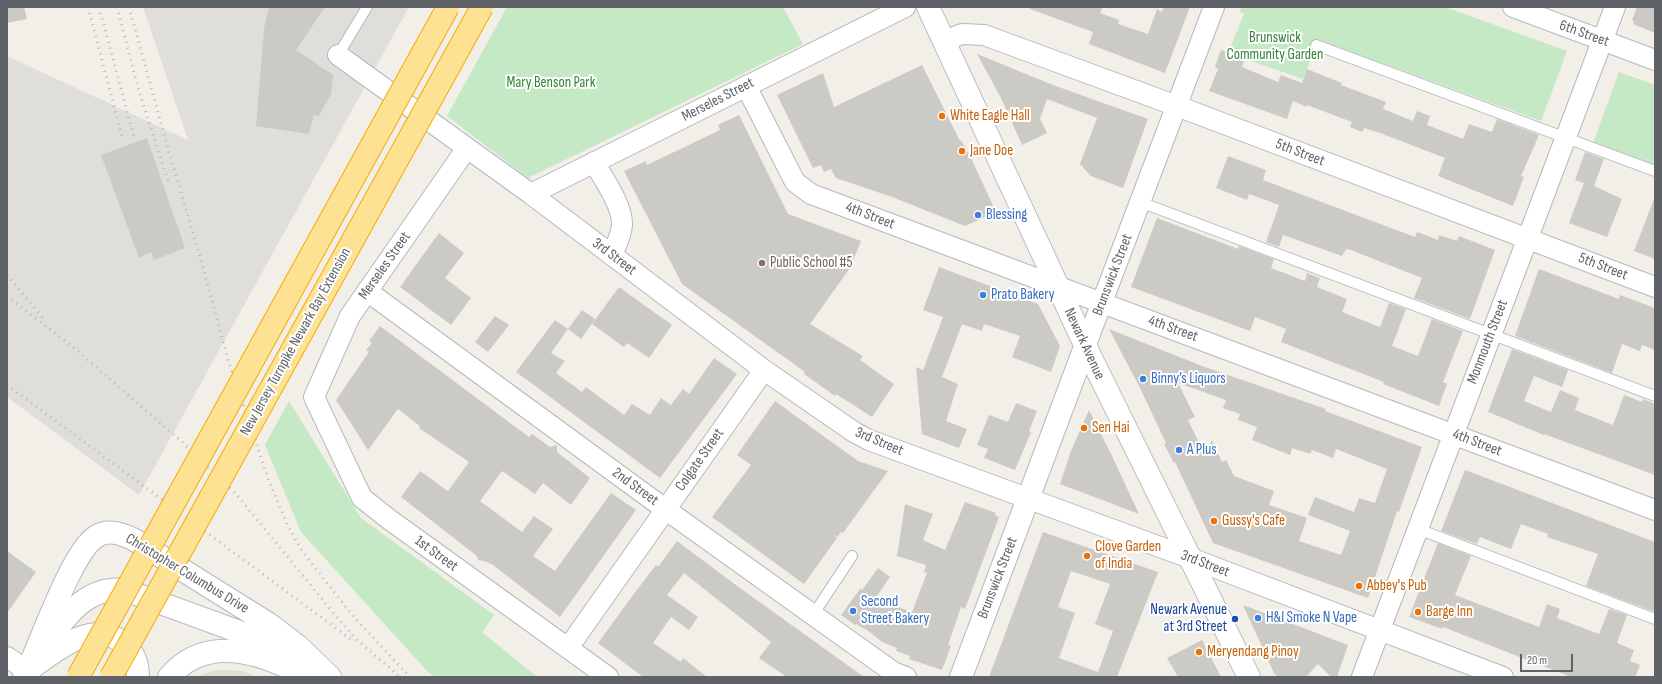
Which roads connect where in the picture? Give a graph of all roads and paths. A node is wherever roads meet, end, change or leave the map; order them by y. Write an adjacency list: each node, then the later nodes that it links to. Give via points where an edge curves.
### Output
1 (367, 7): 12 (lane)
2 (448, 7): 46 (highway, New Jersey Turnpike Newark Bay Extension, bridge)
3 (482, 7): 47 (highway, New Jersey Turnpike Newark Bay Extension, bridge)
4 (905, 7): 14 (street, Merseles Street)
5 (928, 7): 10 (main road, Newark Avenue)
6 (1214, 7): 15 (street, Brunswick Street)
7 (1513, 7): 9 (street, 6th Street)
8 (1615, 7): 9 (street, Monmouth Street)
9 (1602, 40): 13 (street, 6th Street); 16 (street, Monmouth Street)
10 (944, 41): 15 (street, 5th Street, via 962,34 984,35); 24 (main road, Newark Avenue)
11 (1316, 44): 16 (lane)
12 (338, 55): 17 (street, 3rd Street)
13 (1655, 60)
14 (746, 86): 18 (street, Merseles Street); 24 (street, 4th Street, via 795,182 811,194)
15 (1176, 106): 21 (street, Brunswick Street); 22 (street, 5th Street)
16 (1566, 137): 19 (lane); 22 (street, Monmouth Street)
17 (467, 148): 20 (street, 3rd Street); 26 (street, Merseles Street)
18 (594, 162): 20 (street, Merseles Street); 23 (street, via 618,207 622,223 620,237)
19 (1655, 171)
20 (531, 194): 23 (street, 3rd Street)
21 (1140, 202): 27 (street, Brunswick Street); 28 (lane)
22 (1528, 239): 25 (street, 5th Street); 28 (street, Monmouth Street)
23 (612, 255): 30 (street, 3rd Street)
24 (1057, 286): 27 (street, 4th Street); 29 (main road, Newark Avenue)
25 (1655, 287)
26 (367, 291): 31 (street, Merseles Street, via 350,316); 35 (street, 2nd Street)
27 (1102, 303): 29 (street, Brunswick Street); 33 (street, 4th Street)
28 (1491, 335): 32 (lane); 33 (street, Monmouth Street)
29 (1085, 347): 34 (main road, Brunswick Street); 39 (main road, Newark Avenue)
30 (764, 370): 34 (street, 3rd Street, via 869,440); 35 (street, Colgate Street)
31 (316, 391): 43 (street, 1st Street, via 314,397 362,498)
32 (1655, 396)
33 (1453, 434): 36 (street, 4th Street); 37 (street, Monmouth Street)
34 (1028, 499): 39 (street, 3rd Street); 55 (main road, Brunswick Street)
35 (665, 510): 40 (street, 2nd Street); 43 (street, Colgate Street)
36 (1655, 510)
37 (1418, 529): 41 (lane); 42 (street, Monmouth Street)
38 (852, 556): 40 (lane)
39 (1190, 558): 42 (street, 3rd Street); 56 (main road, Newark Avenue)
40 (813, 615): 54 (street, 2nd Street, via 893,672)
41 (1655, 619)
42 (1379, 631): 57 (street, Monmouth Street); 58 (street, 3rd Street)
43 (568, 648): 53 (street, 1st Street)
44 (7, 657): 45 (street)
45 (25, 674): 48 (main road, via 61,648 78,639 99,634 117,639 131,652 136,662); 51 (main road, Christopher Columbus Drive, via 71,612 89,597 116,589 125,590 267,642); 52 (main road, Christopher Columbus Drive, via 77,561 90,541 110,532 133,539 269,624 299,647)
46 (78, 677)
47 (111, 677)
48 (138, 677)
49 (168, 677): 50 (main road, via 175,669 200,655 227,650 256,654)
50 (308, 677)
51 (324, 677)
52 (330, 677)
53 (608, 677)
54 (906, 677)
55 (961, 677)
56 (1249, 677)
57 (1362, 677)
58 (1503, 677)

